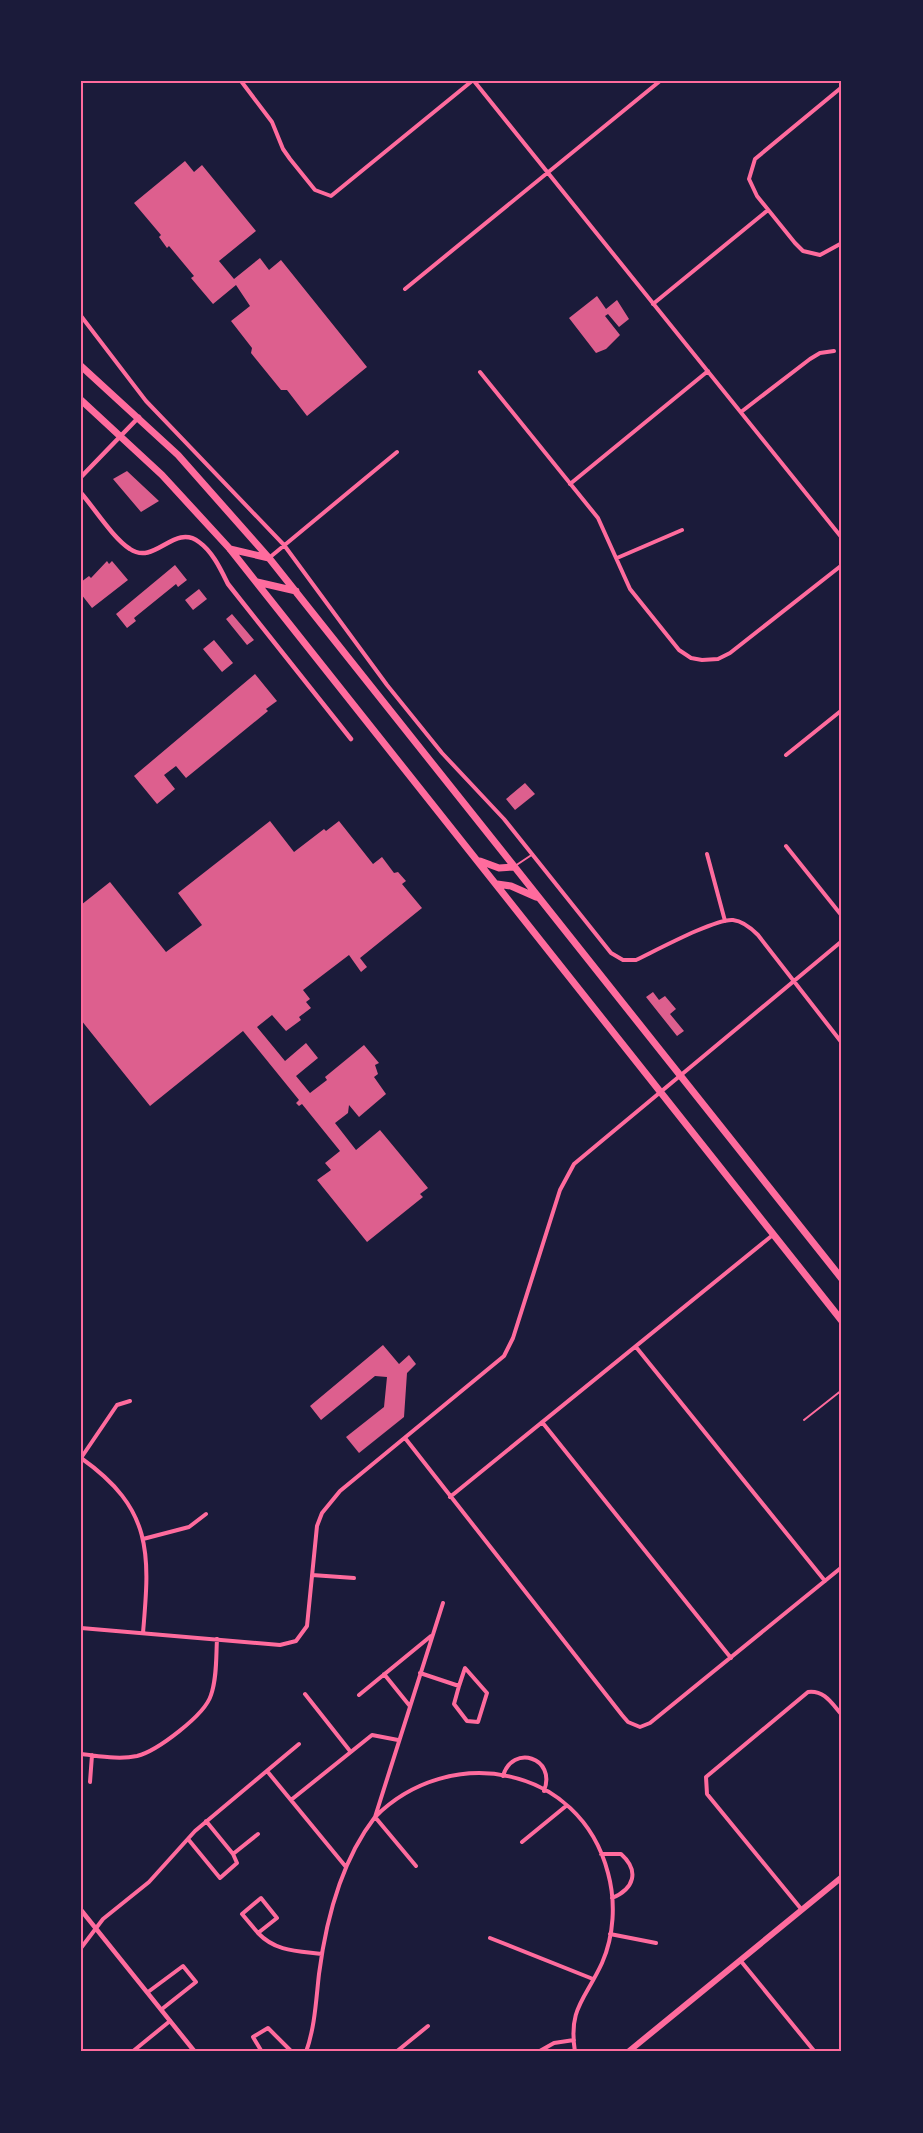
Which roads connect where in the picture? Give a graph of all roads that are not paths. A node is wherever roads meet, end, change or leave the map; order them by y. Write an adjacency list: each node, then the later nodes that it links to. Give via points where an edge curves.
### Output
1 (241, 81): 2 (street, via 272,122 290,159 315,190 331,196)
2 (473, 81): 5 (street)
3 (660, 81): 5 (street)
4 (842, 87): 6 (street, via 755,159 750,170 751,188)
5 (547, 173): 8 (street); 9 (street)
6 (768, 210): 7 (street, via 803,252 820,255); 9 (street)
7 (842, 243)
8 (405, 289)
9 (653, 304): 13 (street)
10 (81, 316): 25 (street, via 146,401)
11 (834, 351): 16 (street, via 810,359)
12 (81, 366): 17 (highway)
13 (708, 371): 16 (street); 21 (street)
14 (480, 372): 21 (street)
15 (81, 400): 18 (highway)
16 (741, 412): 24 (street)
17 (140, 417): 18 (street); 27 (highway)
18 (123, 436): 20 (street); 26 (highway)
19 (397, 452): 25 (street)
20 (81, 477)
21 (570, 484): 28 (street, via 598,518)
22 (81, 493): 33 (street, via 131,550 147,553 183,537 201,543 228,584)
23 (682, 530): 28 (street)
24 (842, 538)
25 (284, 545): 27 (street); 36 (street, via 387,685)
26 (230, 549): 27 (highway); 30 (highway)
27 (269, 558): 31 (highway)
28 (617, 558): 29 (street, via 630,589 679,650 702,660 718,659 730,652)
29 (842, 565)
30 (257, 582): 31 (highway); 38 (highway)
31 (296, 591): 39 (highway)
32 (842, 710): 34 (street)
33 (351, 739)
34 (786, 755)
35 (786, 846): 42 (street)
36 (532, 854): 39 (lane); 43 (street, via 598,939 623,960 636,960)
37 (707, 854): 43 (street)
38 (478, 860): 39 (highway, via 499,868); 40 (highway)
39 (513, 867): 41 (highway)
40 (497, 884): 41 (highway); 48 (highway)
41 (538, 898): 47 (highway)
42 (842, 916)
43 (725, 921): 45 (street, via 734,920 752,929)
44 (842, 941): 45 (street)
45 (794, 980): 46 (street); 47 (street)
46 (842, 1043)
47 (681, 1075): 48 (street); 50 (highway)
48 (661, 1091): 49 (highway); 57 (street, via 584,1155 567,1176 504,1356)
49 (775, 1234): 51 (highway); 52 (street)
50 (842, 1279)
51 (842, 1321)
52 (636, 1347): 56 (street); 65 (street)
53 (842, 1390): 55 (lane)
54 (130, 1401): 58 (street, via 117,1405)
55 (804, 1420)
56 (542, 1422): 59 (street); 71 (street)
57 (405, 1438): 59 (street); 63 (street, via 334,1496 322,1513)
58 (81, 1458): 61 (street, via 101,1472 126,1499)
59 (450, 1497): 71 (street, via 628,1722 640,1727 650,1723)
60 (206, 1514): 61 (street, via 189,1527)
61 (143, 1539): 68 (street, via 147,1564)
62 (842, 1567): 65 (street)
63 (312, 1575): 64 (street); 70 (street, via 307,1626 296,1641 280,1645)
64 (354, 1578)
65 (825, 1581): 71 (street)
66 (443, 1603): 69 (street)
67 (81, 1628): 68 (street)
68 (143, 1633): 70 (street)
69 (432, 1636): 72 (street); 73 (street)
70 (217, 1639): 83 (street, via 211,1695 202,1710 144,1754)
71 (731, 1658)
72 (420, 1673): 74 (street); 77 (street)
73 (384, 1674): 76 (street); 77 (street)
74 (459, 1686): 74 (street, via 454,1704 467,1721 478,1722 487,1693 465,1668)
75 (305, 1694): 81 (street)
76 (360, 1695)
77 (409, 1705): 79 (street)
78 (842, 1715): 102 (street, via 825,1695 808,1692 712,1769 704,1786)
79 (398, 1740): 81 (street, via 372,1735); 90 (street)
80 (299, 1744): 84 (street)
81 (350, 1751): 88 (street)
82 (81, 1754): 83 (street)
83 (92, 1755): 86 (street)
84 (267, 1771): 88 (street); 91 (street)
85 (503, 1776): 87 (street, via 518,1778); 87 (street, via 508,1764 529,1757 546,1771); 90 (street, via 476,1772 438,1777 399,1796)
86 (90, 1782)
87 (544, 1791): 89 (street)
88 (291, 1800): 98 (street)
89 (566, 1806): 94 (street); 96 (street, via 583,1823)
90 (375, 1817): 97 (street); 98 (street, via 361,1835)
91 (206, 1821): 93 (street); 95 (street)
92 (258, 1834): 95 (street)
93 (188, 1839): 95 (street, via 220,1878 237,1863); 103 (street, via 149,1882 103,1918)
94 (522, 1842)
95 (233, 1854)
96 (601, 1854): 100 (street); 100 (street, via 621,1854 633,1869 630,1887)
97 (416, 1866)
98 (347, 1867): 109 (street)
99 (842, 1877): 102 (main road)
100 (612, 1899): 105 (street)
101 (81, 1910): 103 (street)
102 (802, 1910): 110 (main road)
103 (97, 1930): 108 (street); 112 (street)
104 (258, 1933): 104 (street, via 277,1918 261,1898 242,1914); 109 (street, via 273,1946)
105 (610, 1934): 107 (street); 111 (street, via 605,1956)
106 (490, 1938): 111 (street)
107 (656, 1943)
108 (81, 1948)
109 (322, 1954): 121 (street)
110 (740, 1960): 125 (main road); 126 (street)
111 (593, 1979): 116 (street, via 574,2013)
112 (148, 1992): 113 (street); 113 (street, via 183,1966 196,1982)
113 (162, 2009): 114 (street)
114 (170, 2021): 117 (street); 118 (street)
115 (428, 2026): 122 (street)
116 (574, 2040): 123 (street, via 554,2043); 124 (street)
117 (132, 2052)
118 (195, 2052)
119 (262, 2052): 120 (street, via 254,2037 268,2028)
120 (292, 2052)
121 (306, 2052)
122 (396, 2052)
123 (538, 2052)
124 (575, 2052)
125 (628, 2052)
126 (815, 2052)

